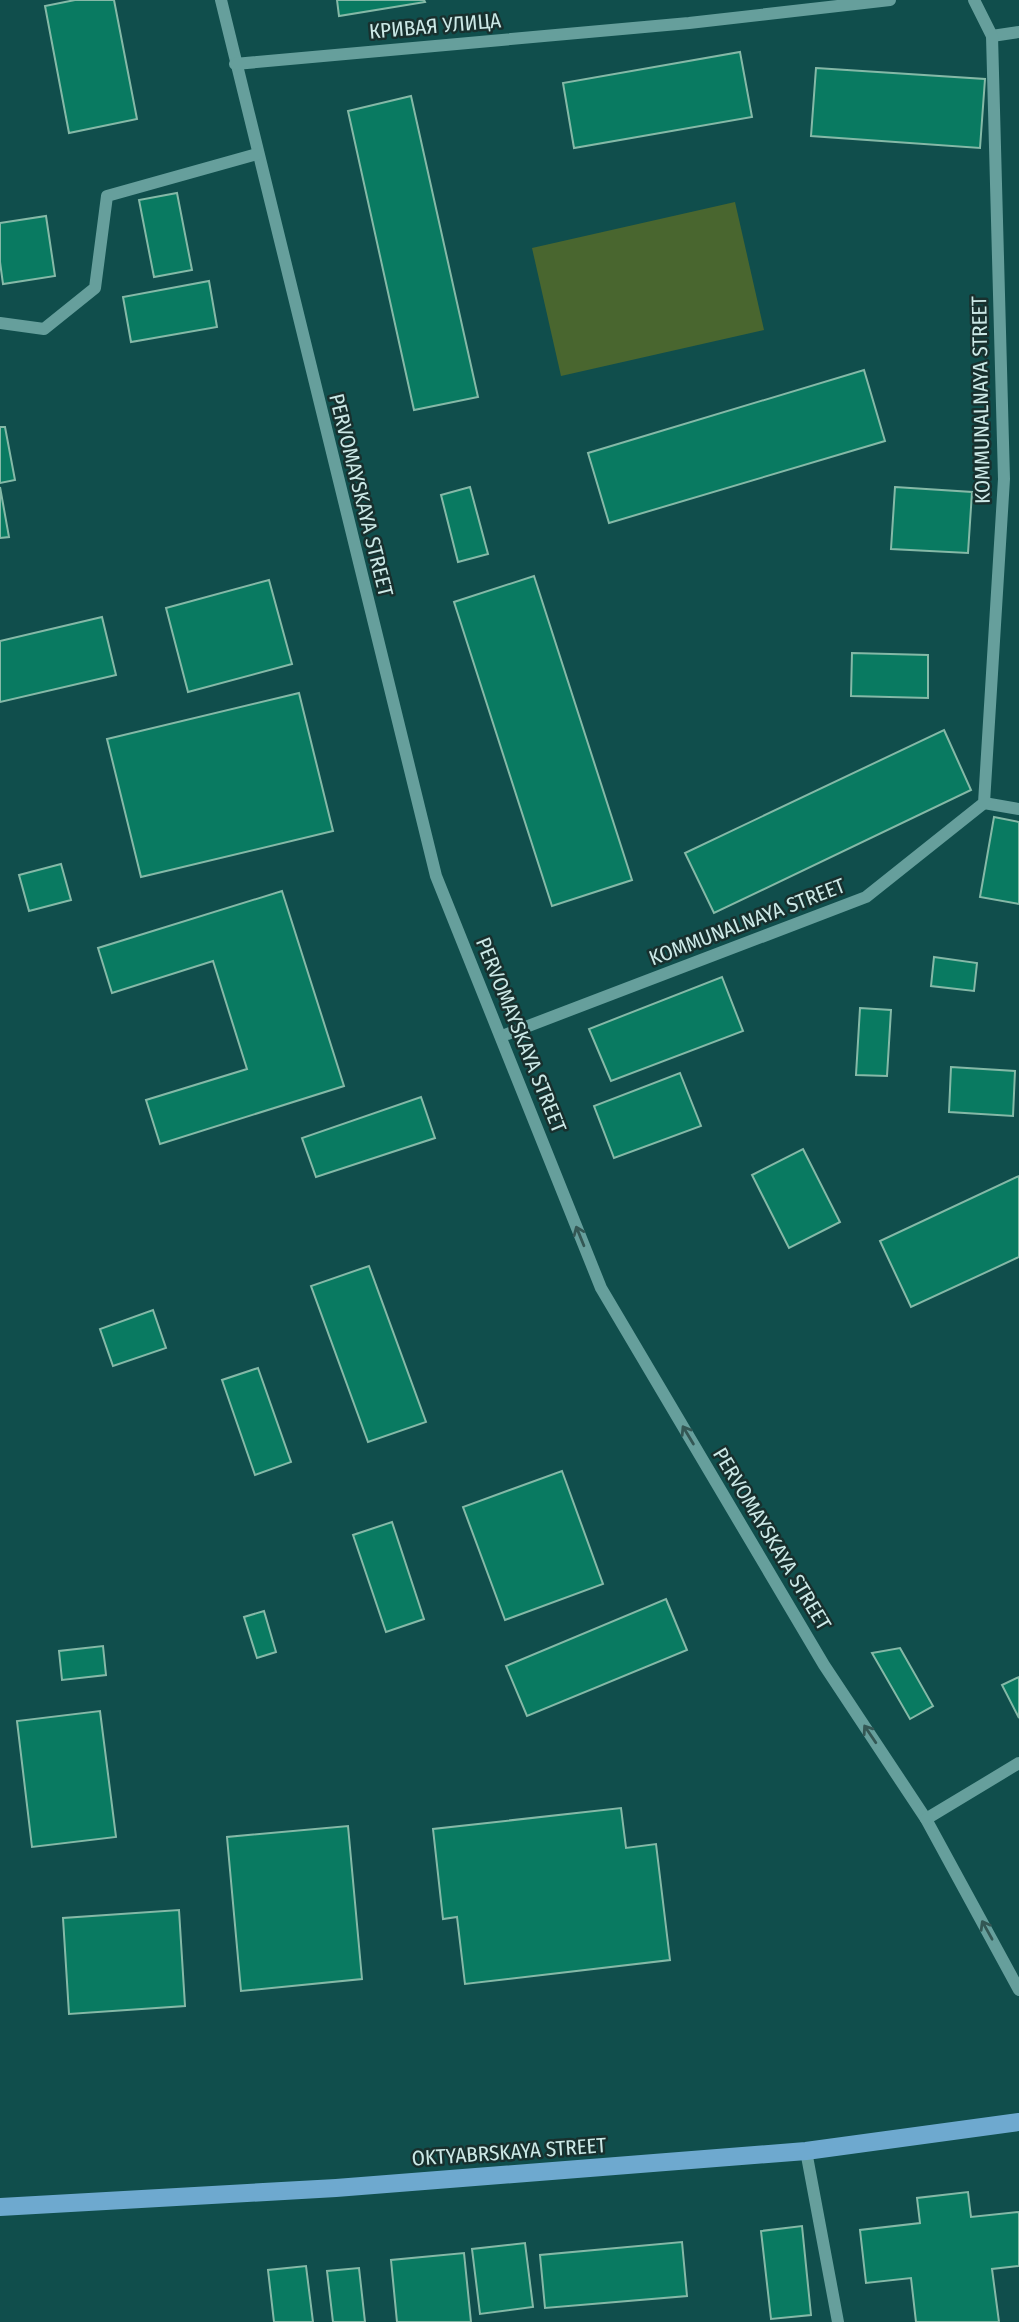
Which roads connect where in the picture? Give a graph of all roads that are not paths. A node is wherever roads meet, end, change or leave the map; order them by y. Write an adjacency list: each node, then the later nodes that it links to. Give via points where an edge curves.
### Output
1 (221, 0): 6 (street, PERVOMAYSKAYA STREET)
2 (890, 0): 6 (street, КРИВАЯ УЛИЦА)
3 (974, 0): 5 (street, KOMMUNALNAYA STREET)
4 (1019, 32): 5 (street)
5 (992, 36): 9 (street, KOMMUNALNAYA STREET, via 1004,479)
6 (235, 64): 7 (street, PERVOMAYSKAYA STREET)
7 (257, 155): 8 (street, via 107,196 95,288 44,329); 11 (street, PERVOMAYSKAYA STREET, via 436,876)
8 (0, 323)
9 (984, 803): 10 (street); 11 (street, KOMMUNALNAYA STREET, via 866,897)
10 (1019, 809)
11 (502, 1036): 13 (street, PERVOMAYSKAYA STREET, one-way to 11, via 824,1665 601,1288)
12 (1019, 1763): 13 (street)
13 (926, 1818): 14 (street, PERVOMAYSKAYA STREET, one-way to 13)
14 (1019, 1990)
15 (1019, 2122): 16 (main road, OKTYABRSKAYA STREET)
16 (806, 2151): 17 (main road, OKTYABRSKAYA STREET, via 336,2188); 18 (street)
17 (0, 2207)
18 (838, 2322)

